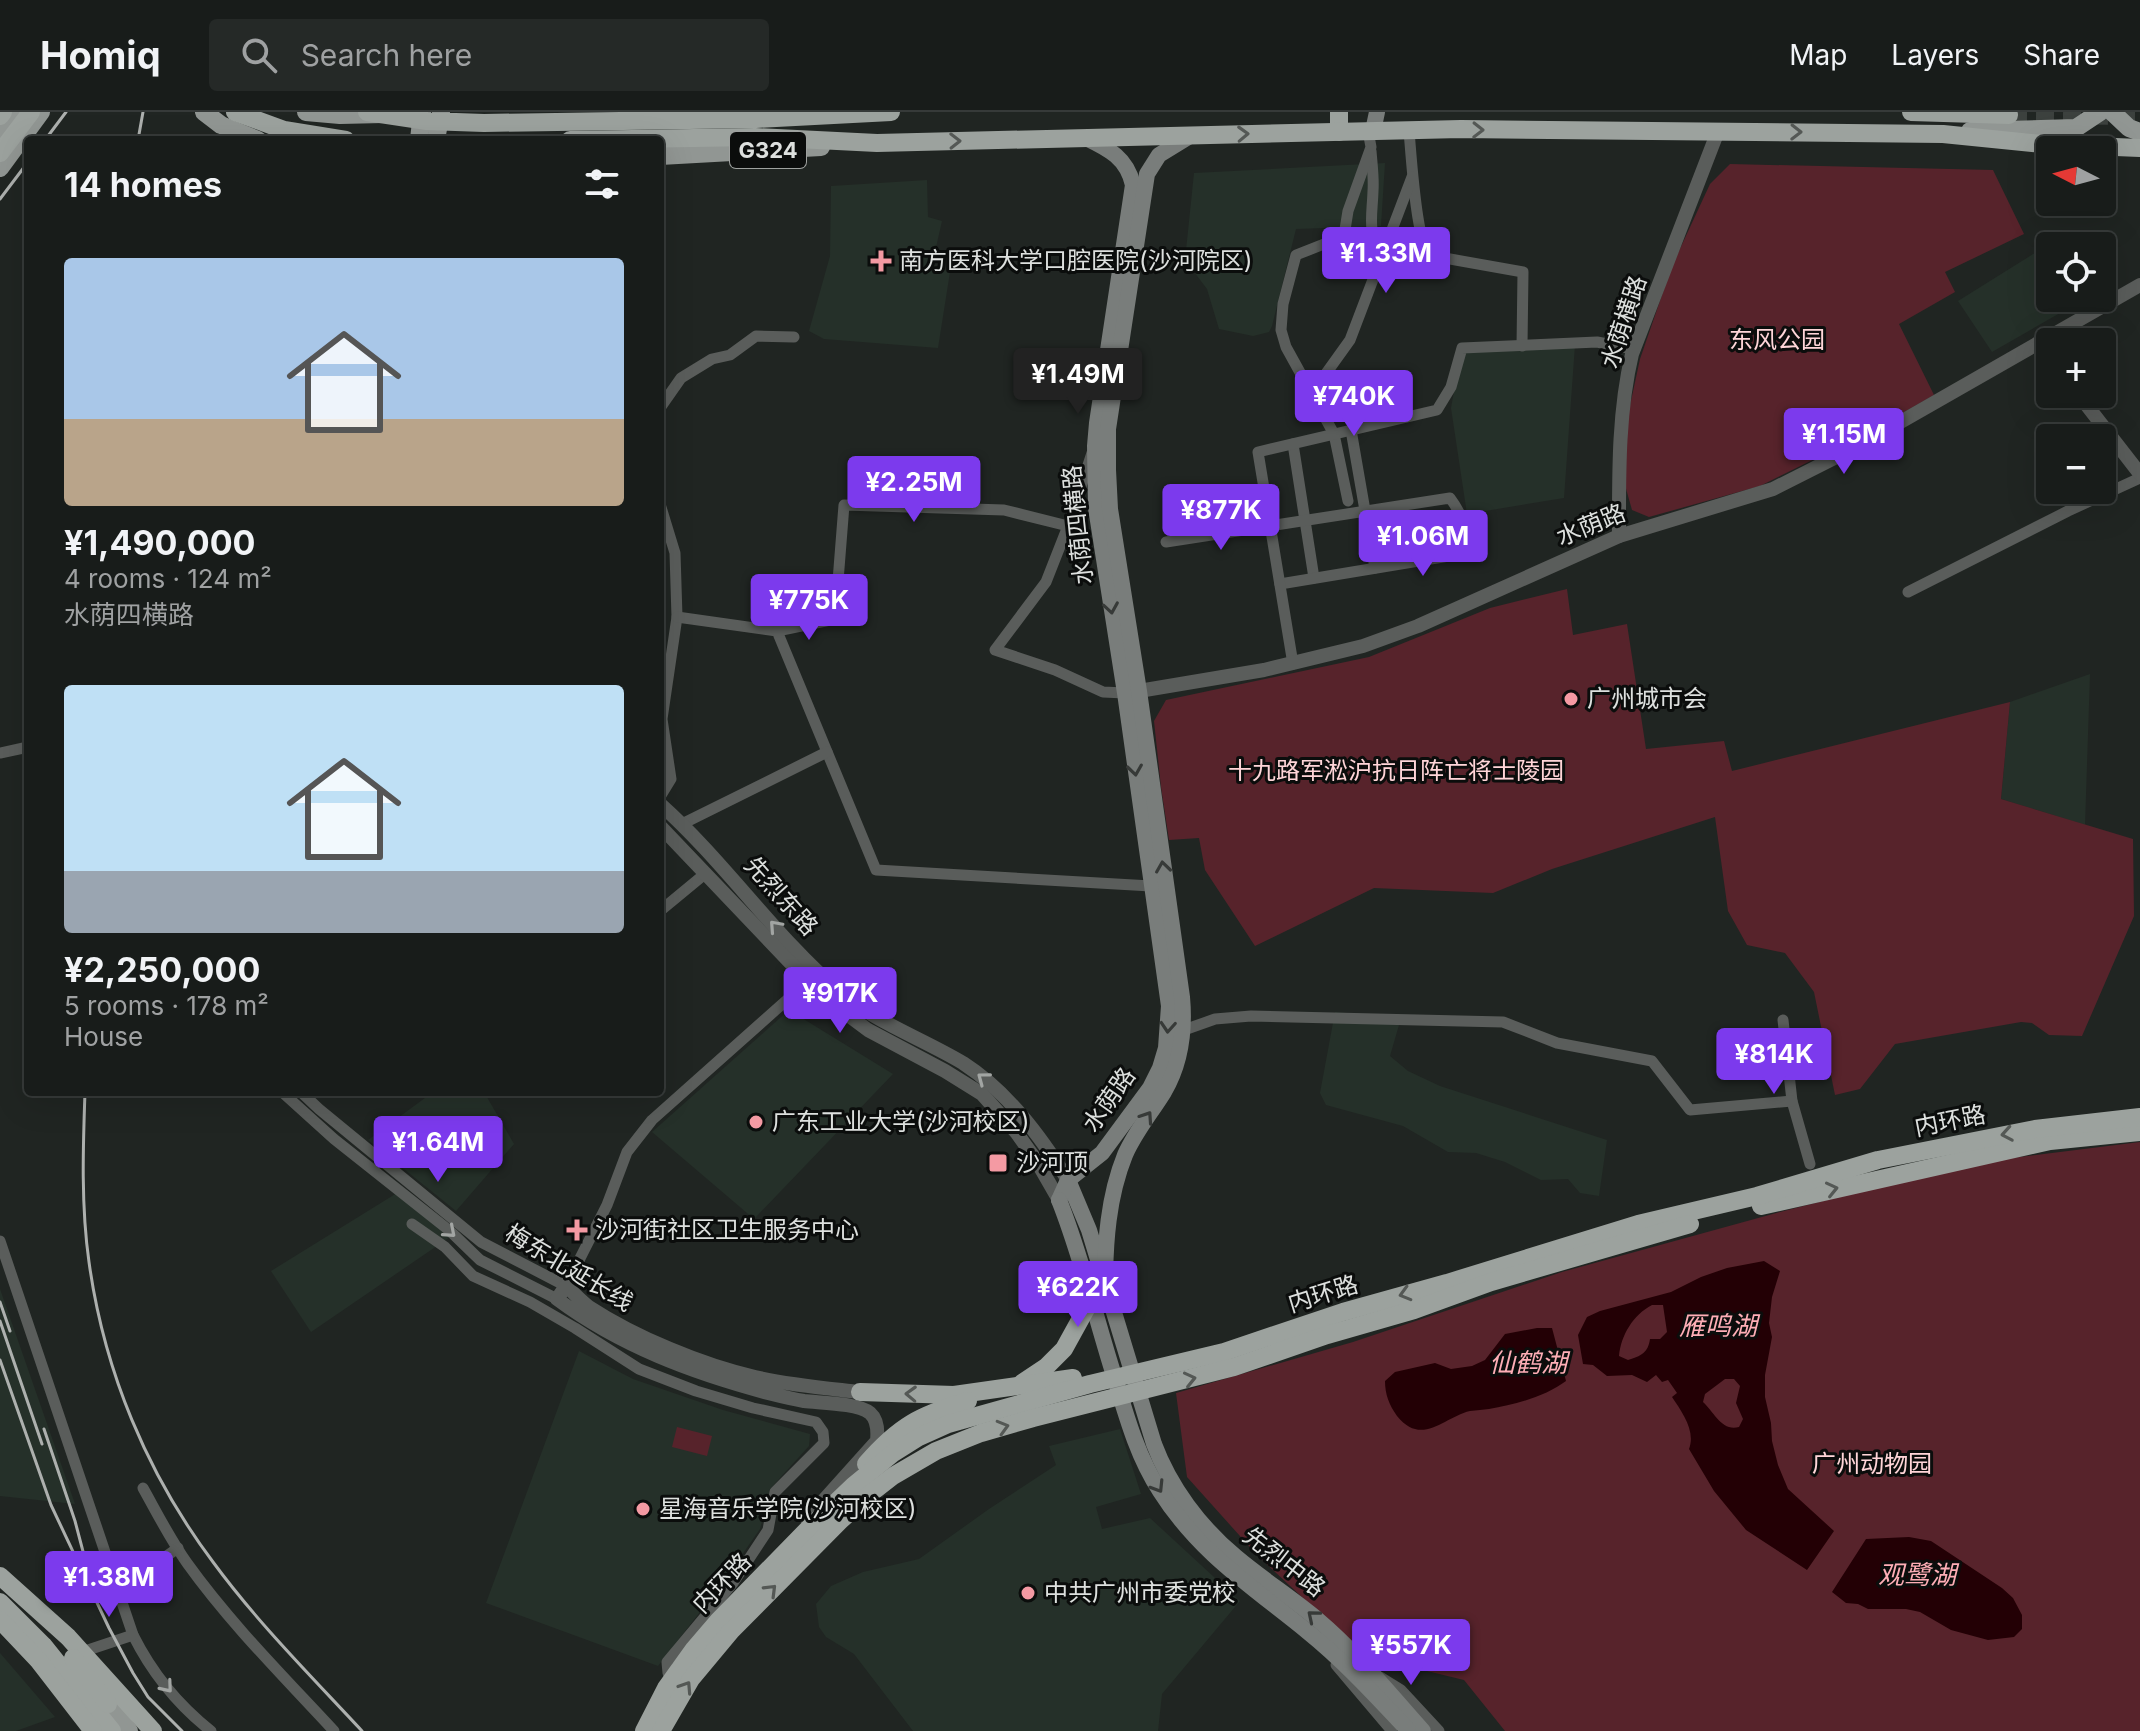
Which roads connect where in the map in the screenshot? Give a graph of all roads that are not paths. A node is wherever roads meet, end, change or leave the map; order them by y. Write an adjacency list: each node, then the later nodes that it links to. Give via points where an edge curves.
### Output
1 (12, 112): 22 (main road)
2 (19, 112): 34 (main road)
3 (31, 112): 38 (highway)
4 (41, 112): 40 (main road)
5 (204, 112): 28 (main road)
6 (235, 112): 29 (highway, via 284,130)
7 (306, 112): 18 (main road)
8 (367, 112): 23 (highway, via 427,121)
9 (422, 112): 30 (main road)
10 (441, 112): 31 (main road)
11 (869, 112): 12 (main road)
12 (876, 112): 13 (highway); 23 (highway)
13 (891, 112)
14 (1339, 112): 25 (highway)
15 (1911, 112): 19 (highway)
16 (2100, 112): 19 (main road, via 2076,128)
17 (2112, 112): 26 (main road)
18 (393, 113)
19 (2016, 119): 27 (main road)
20 (1403, 124): 21 (highway, G324); 24 (highway, G324, one-way to 24); 41 (street)
21 (1372, 127): 25 (highway, G324); 42 (street, via 1371,217 1373,240); 49 (street, via 1343,242 1296,255 1288,281 1281,330)
22 (0, 128)
23 (625, 130): 32 (highway); 36 (highway)
24 (1718, 131): 27 (highway, G324, one-way to 27); 48 (street, 水荫横路)
25 (1339, 132): 33 (highway, G324, one-way to 25)
26 (2140, 132)
27 (1943, 134): 37 (highway, G324)
28 (248, 136)
29 (321, 136)
30 (419, 136)
31 (437, 136)
32 (592, 136)
33 (1190, 136): 35 (highway, G324); 72 (main road, 水荫四横路, via 1159,155 1147,174 1108,429 1110,509)
34 (0, 138)
35 (1085, 138): 36 (highway, G324, one-way to 35); 55 (main road, 水荫四横路, via 1116,154 1133,185)
36 (877, 143): 39 (main road, G324)
37 (2140, 148)
38 (0, 153)
39 (664, 156)
40 (0, 168)
41 (1414, 172): 42 (street); 47 (street, via 1427,251 1444,259 1523,272)
42 (1382, 255): 49 (street, via 1350,340)
43 (2140, 285): 44 (street, 水荫路)
44 (2064, 328)
45 (794, 337): 50 (street, via 756,336 681,378)
46 (2036, 344): 63 (street, 水荫路, via 1800,476)
47 (1522, 346): 48 (street, via 1597,342); 52 (street, via 1462,348 1451,387 1437,410)
48 (1633, 349): 63 (street, 水荫横路, via 1623,416)
49 (1312, 393): 53 (street)
50 (664, 402)
51 (2089, 408): 56 (street)
52 (1351, 430): 53 (street); 58 (street)
53 (1334, 434): 54 (street); 57 (street)
54 (1293, 444): 60 (street); 62 (street, via 1258,452)
55 (1095, 446): 61 (street); 72 (main road, 水荫四横路, one-way to 72, via 1096,508)
56 (2140, 476): 68 (street)
57 (1348, 501)
58 (1365, 511): 60 (street); 65 (street); 65 (street, via 1450,498 1461,513 1468,542 1467,553)
59 (664, 517): 69 (street, via 675,553)
60 (1305, 520): 62 (street); 66 (street)
61 (1068, 526): 70 (street, via 1004,510 844,505 835,619); 72 (street, via 1046,582 995,650 1103,692)
62 (1271, 527): 64 (street); 67 (street)
63 (1619, 536): 71 (street, 水荫路, via 1418,626)
64 (1166, 542)
65 (1375, 568): 66 (street)
66 (1314, 578): 67 (street)
67 (1280, 584): 71 (street)
68 (1908, 592)
69 (677, 617): 70 (street); 73 (street)
70 (777, 631): 76 (street)
71 (1293, 664): 72 (street, 水荫路)
72 (1132, 692): 85 (main road, 水荫路, one-way to 85); 89 (main road, 水荫路, one-way to 72)
73 (664, 705)
74 (664, 732): 78 (street, via 671,779)
75 (24, 748): 77 (street)
76 (827, 752): 80 (street); 85 (street, via 876,870)
77 (0, 753)
78 (664, 790)
79 (664, 808): 80 (street, 先烈东路)
80 (682, 824): 82 (street, 先烈东路)
81 (664, 830): 83 (street, 先烈东路)
82 (707, 849): 83 (street); 96 (street, 先烈东路, one-way to 82, via 1002,1093 963,1064 844,995)
83 (695, 861): 84 (street, 先烈东路)
84 (706, 873): 86 (street); 87 (street, 先烈东路)
85 (1151, 886): 96 (main road, 水荫路, one-way to 96, via 1169,1006 1166,1048 1150,1088 1102,1153)
86 (664, 908)
87 (807, 982): 100 (street, 先烈东路, via 853,1020 982,1094 1016,1132); 106 (street, via 635,1141)
88 (1783, 1020): 92 (street)
89 (1184, 1030): 92 (street, via 1215,1019 1251,1016 1503,1022 1557,1043 1652,1061 1690,1110); 98 (main road, 水荫路, one-way to 89, via 1130,1145 1172,1076)
90 (286, 1096): 99 (street, 梅东北延长线)
91 (305, 1096): 97 (street, 梅东北延长线)
92 (1792, 1101): 95 (street)
93 (2140, 1117): 109 (highway, 内环路, one-way to 109, via 2035,1129 1878,1160 1638,1224)
94 (2140, 1132): 138 (highway, 内环路, one-way to 94, via 717,1646 840,1521 921,1458 966,1438 1234,1367 1670,1229 2050,1141)
95 (1810, 1164)
96 (1068, 1180): 100 (main road, 水荫路); 101 (main road, 先烈东路)
97 (408, 1182): 99 (street); 106 (street, 梅东北延长线, via 481,1242)
98 (1116, 1188): 101 (main road, via 1098,1205); 107 (main road, 水荫路)
99 (401, 1193): 104 (street, 梅东北延长线, one-way to 104)
100 (1059, 1200): 101 (main road); 107 (main road, 先烈东路)
101 (1080, 1209): 107 (main road, 先烈东路, via 1089,1230)
102 (412, 1224): 105 (street)
103 (0, 1241): 120 (street)
104 (480, 1260): 105 (street); 108 (street, 梅东北延长线)
105 (473, 1276): 113 (street, via 530,1302 639,1369 696,1391)
106 (566, 1286): 108 (street); 111 (street, 梅东北延长线, via 588,1306 637,1333 699,1359 766,1379)
107 (1098, 1294): 110 (main road, 先烈东路); 115 (highway, via 1053,1362 1023,1383 934,1412 899,1430); 116 (main road, 先烈东路, one-way to 116, via 1105,1346 1140,1453 1172,1509)
108 (557, 1299): 112 (street, 梅东北延长线, via 616,1337 665,1359 728,1382)
109 (1263, 1338): 111 (highway, one-way to 111, via 1167,1361 977,1393); 115 (highway, 内环路, via 935,1430 866,1474)
110 (1122, 1340): 116 (main road, 先烈中路, via 1159,1457)
111 (860, 1392)
112 (830, 1404): 113 (street); 128 (street, 梅东北延长线, via 872,1414 877,1441)
113 (816, 1422): 128 (street, via 824,1443 775,1492 768,1530 733,1583 667,1662)
114 (143, 1488): 117 (street)
115 (808, 1529): 137 (highway, 内环路, via 694,1649)
116 (1204, 1536): 124 (main road, 先烈中路, via 1233,1575); 127 (main road, 先烈中路, one-way to 116, via 1318,1620)
117 (178, 1548): 120 (street); 136 (street, via 257,1649)
118 (0, 1567): 126 (main road, via 68,1631)
119 (0, 1578): 129 (highway, via 55,1636); 134 (highway, via 68,1637)
120 (118, 1590): 125 (street)
121 (0, 1602): 132 (highway, via 43,1645)
122 (0, 1620): 131 (highway)
123 (0, 1630): 130 (main road)
124 (1310, 1634): 139 (street); 140 (main road, 先烈中路)
125 (133, 1635): 126 (street); 135 (street, one-way to 135, via 161,1681)
126 (82, 1652): 129 (main road)
127 (1369, 1671): 141 (main road, 先烈中路); 142 (street, via 1401,1690)
128 (668, 1673): 137 (street)
129 (108, 1704): 133 (main road)
130 (84, 1731)
131 (93, 1731)
132 (112, 1731)
133 (129, 1731)
134 (153, 1731)
135 (211, 1731)
136 (334, 1731)
137 (641, 1731)
138 (661, 1731)
139 (1392, 1731)
140 (1409, 1731)
141 (1423, 1731)
142 (1439, 1731)

